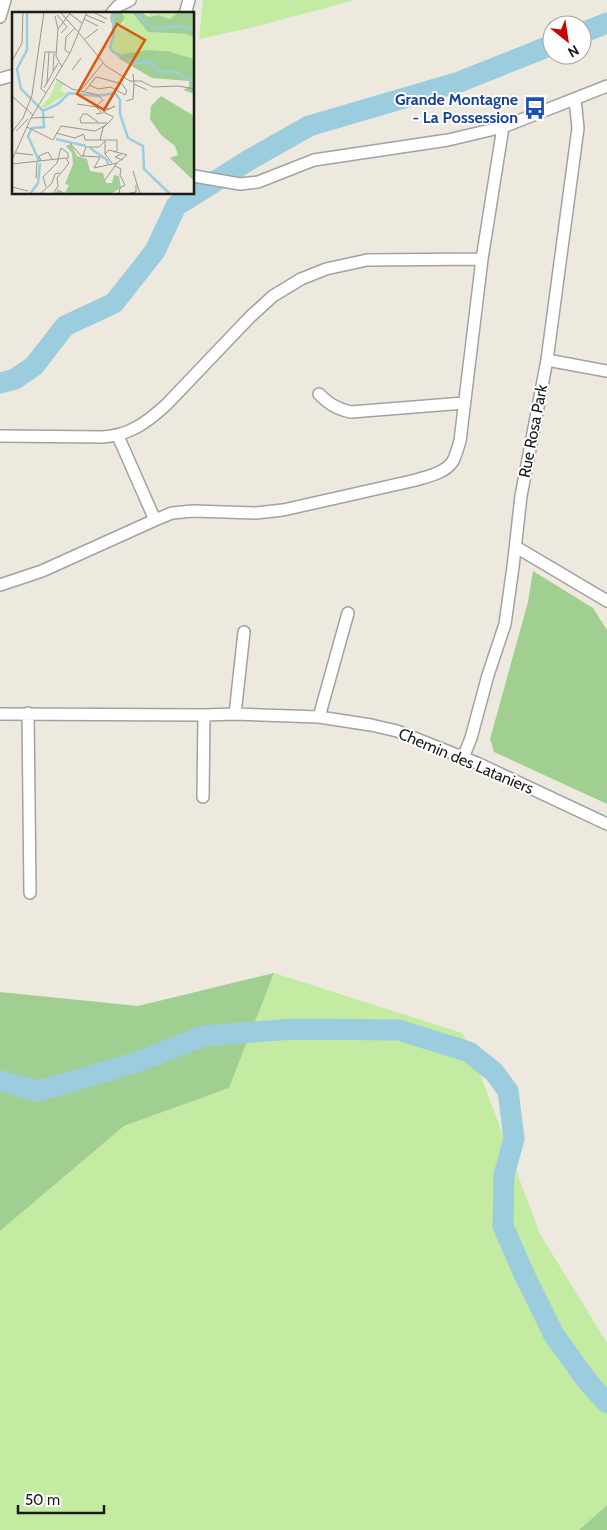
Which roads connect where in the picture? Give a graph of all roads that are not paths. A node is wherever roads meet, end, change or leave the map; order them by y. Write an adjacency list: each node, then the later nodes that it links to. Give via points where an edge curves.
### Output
1 (4, 0): 4 (street)
2 (130, 0): 3 (street)
3 (113, 12)
4 (0, 17)
5 (607, 86): 6 (street)
6 (575, 99): 7 (street); 10 (street, Rue Rosa Park, via 578,128)
7 (503, 127): 8 (street, via 448,140 314,160 258,182 240,184); 9 (street)
8 (195, 176)
9 (482, 259): 13 (street); 15 (street, via 367,260 326,269 301,279 273,296 250,317 166,405)
10 (547, 360): 11 (street); 17 (street, Rue Rosa Park, via 521,496)
11 (607, 370)
12 (319, 394): 13 (street, via 338,409 351,412)
13 (464, 404): 16 (street, via 460,441 453,461 436,474 283,510 193,511 172,513)
14 (0, 436): 15 (street)
15 (118, 436): 16 (street)
16 (155, 520): 18 (street, via 42,571)
17 (516, 547): 19 (street); 27 (street, Rue Rosa Park, via 505,624)
18 (0, 585)
19 (607, 601)
20 (348, 613): 26 (street)
21 (244, 632): 24 (street)
22 (28, 713): 23 (street, Chemin des Lataniers); 25 (street, Chemin des Lataniers); 30 (street)
23 (0, 714)
24 (235, 714): 25 (street, Chemin des Lataniers); 26 (street, Chemin des Lataniers)
25 (204, 715): 28 (street)
26 (319, 718): 27 (street, Chemin des Lataniers, via 397,731)
27 (463, 758): 29 (street, Chemin des Lataniers)
28 (203, 797)
29 (607, 824)
30 (30, 893)

